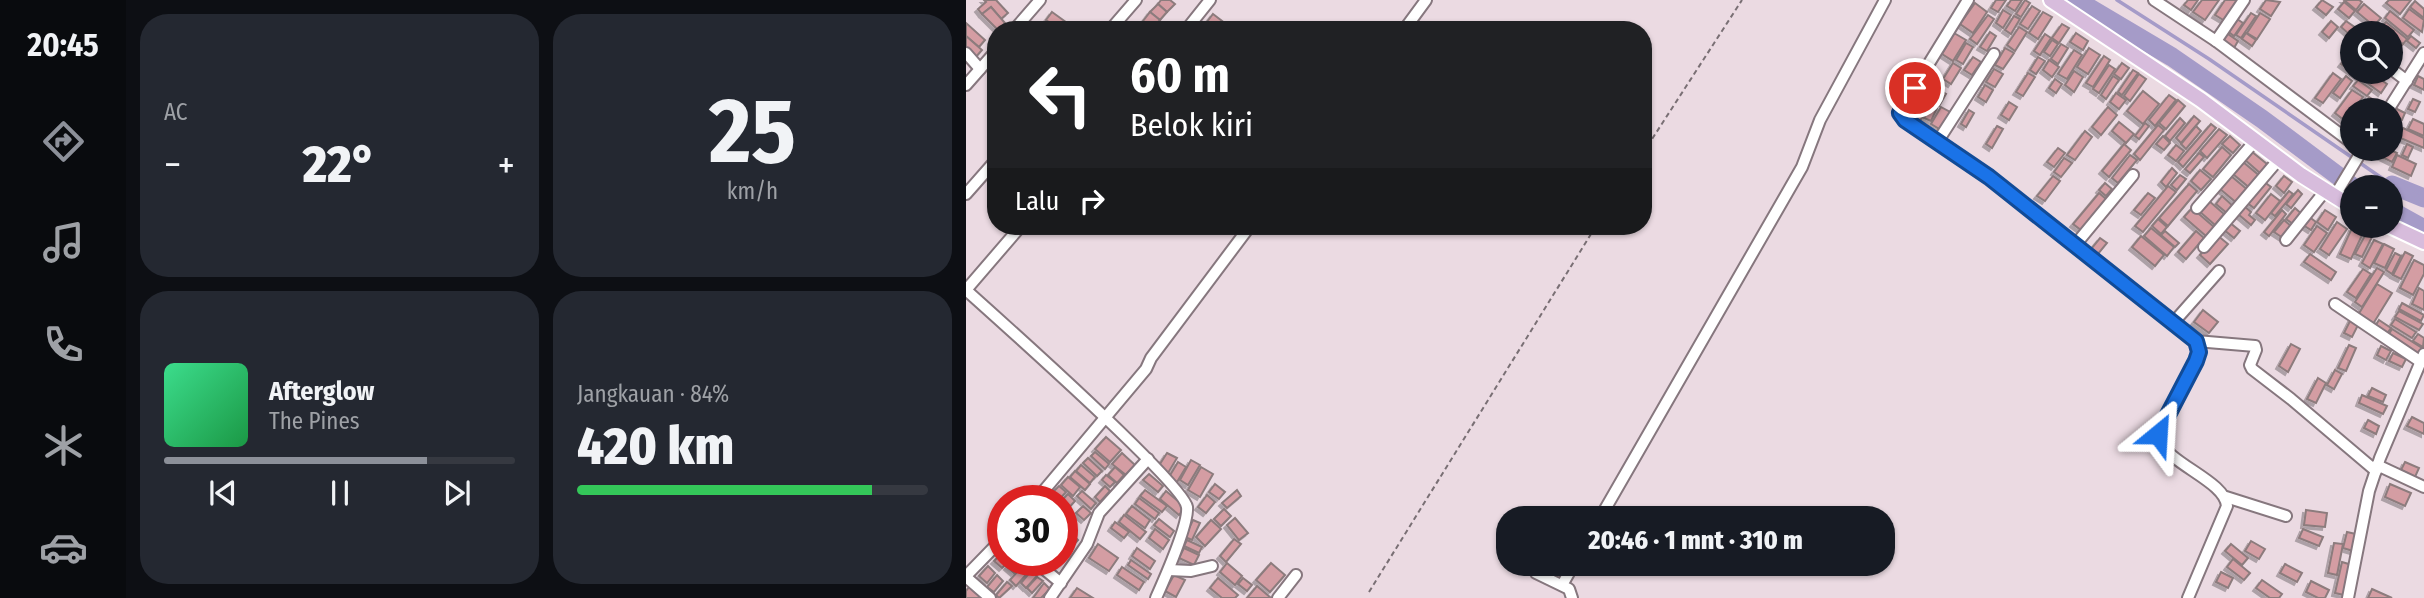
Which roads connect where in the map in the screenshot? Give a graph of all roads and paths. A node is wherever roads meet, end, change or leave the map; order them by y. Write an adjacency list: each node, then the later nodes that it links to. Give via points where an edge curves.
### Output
1 (1040, 0): 12 (street)
2 (1136, 0): 13 (street)
3 (1210, 0): 14 (street)
4 (1418, 0): 15 (street)
5 (1426, 0): 16 (street)
6 (1742, 0): 29 (path)
7 (1885, 0): 62 (street, via 1820,120 1802,167)
8 (1968, 0): 30 (street, via 1900,113)
9 (2051, 0): 31 (main road)
10 (2154, 0): 17 (street)
11 (2244, 0): 17 (street)
12 (1022, 21)
13 (1118, 21)
14 (1193, 21)
15 (1402, 21)
16 (1411, 21)
17 (2216, 41): 28 (street)
18 (966, 53): 22 (street)
19 (2424, 53): 23 (street)
20 (1994, 54): 30 (street)
21 (987, 61): 22 (street)
22 (980, 69): 26 (street)
23 (2419, 71): 25 (street)
24 (2403, 78): 25 (street)
25 (2407, 81): 27 (street)
26 (966, 85)
27 (2396, 98)
28 (2340, 136)
29 (1652, 139)
30 (1938, 141): 47 (street)
31 (2255, 141): 32 (main road); 39 (street)
32 (2279, 159): 36 (main road); 48 (street)
33 (2352, 161): 36 (street)
34 (987, 170): 37 (street)
35 (2133, 175): 47 (street)
36 (2332, 193): 38 (main road); 45 (street)
37 (966, 194)
38 (2340, 199)
39 (2197, 208)
40 (2403, 232): 46 (main road)
41 (1013, 235): 50 (street)
42 (1243, 235): 55 (street)
43 (1251, 235): 55 (street, via 1157,361)
44 (1590, 235): 74 (path)
45 (2286, 240)
46 (2424, 242)
47 (2076, 244): 52 (street)
48 (2204, 247)
49 (2219, 271): 52 (street)
50 (966, 290): 56 (street)
51 (2335, 304): 54 (street)
52 (2173, 323): 53 (street)
53 (2196, 341): 58 (street, via 2255,346 2250,366); 61 (street, via 2196,361 2158,439 2169,455)
54 (2422, 358): 58 (street)
55 (1146, 369): 56 (street)
56 (1107, 419): 57 (street); 59 (street)
57 (1148, 459): 66 (street, via 1187,508); 72 (street, via 1098,513 1087,544)
58 (2377, 468): 60 (street); 81 (street, via 2364,509)
59 (1049, 485)
60 (2424, 487)
61 (2225, 497): 63 (street); 80 (street, via 2227,506)
62 (1607, 506)
63 (2286, 516)
64 (987, 555): 71 (street)
65 (1212, 566): 66 (street)
66 (1169, 570): 77 (street)
67 (1296, 575): 78 (street)
68 (1052, 576): 72 (street)
69 (1542, 576): 73 (street)
70 (1567, 576): 73 (street)
71 (966, 577): 75 (street)
72 (1061, 583): 76 (street)
73 (1562, 585): 79 (street)
74 (1369, 592)
75 (990, 598)
76 (1050, 598)
77 (1156, 598)
78 (1278, 598)
79 (1572, 598)
80 (2188, 598)
81 (2348, 598)

